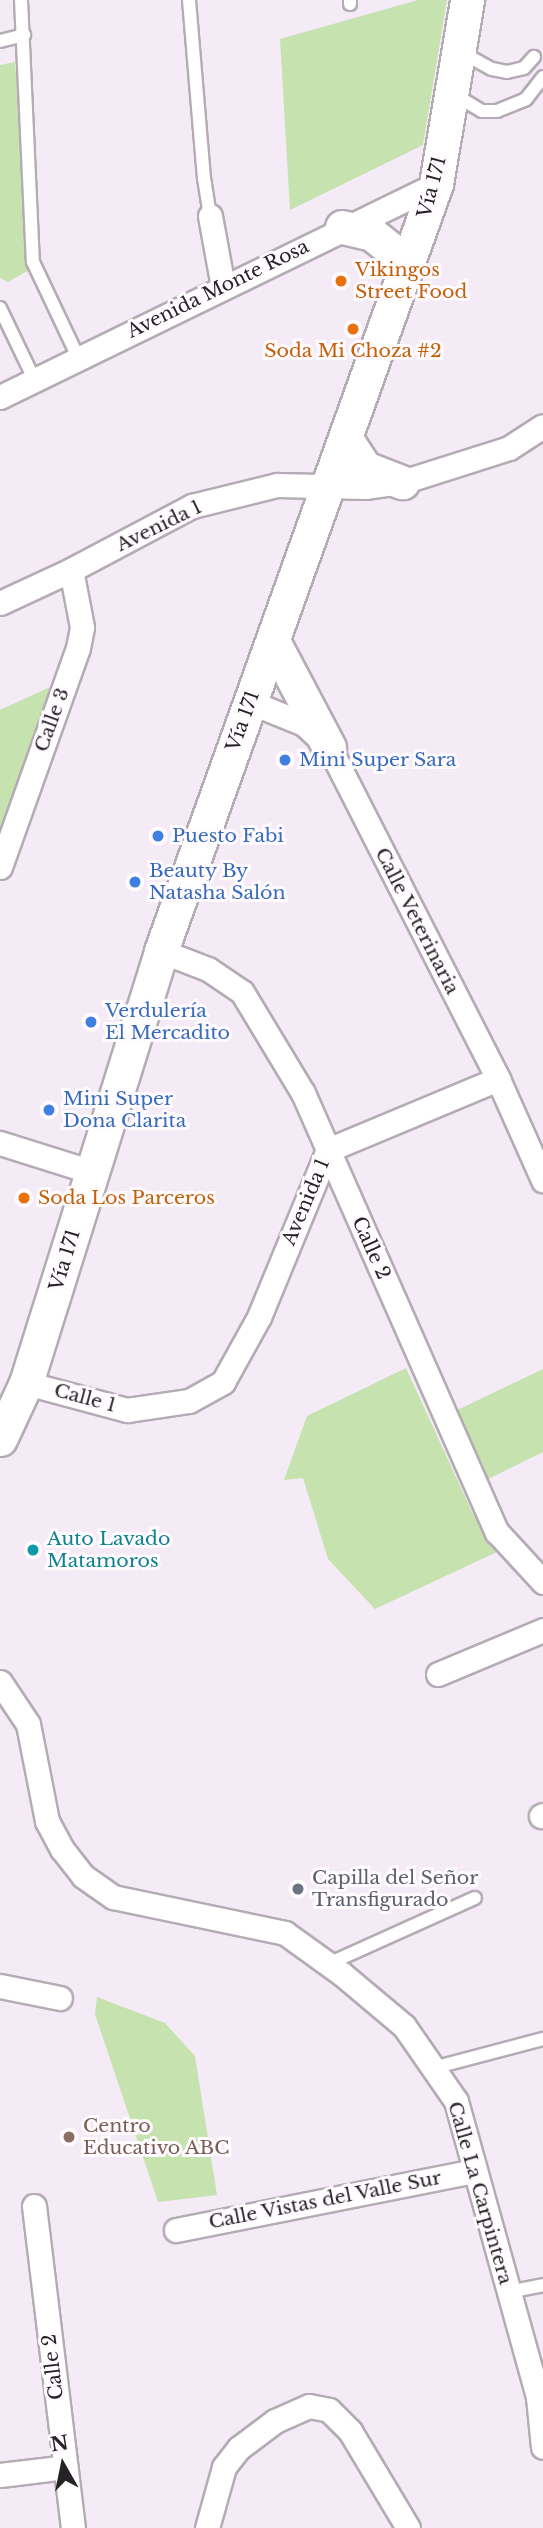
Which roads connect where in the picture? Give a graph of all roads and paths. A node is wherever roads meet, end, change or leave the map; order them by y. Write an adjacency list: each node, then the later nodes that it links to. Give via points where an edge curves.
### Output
1 (21, 0): 4 (lane)
2 (189, 0): 11 (lane)
3 (467, 0): 6 (main road, Vía 171)
4 (24, 35): 5 (lane); 16 (lane, via 33,262)
5 (0, 41)
6 (459, 51): 7 (lane, via 507,72 524,68); 9 (main road, Vía 171)
7 (534, 57)
8 (543, 77): 9 (lane, via 526,99 497,111 482,111)
9 (452, 93): 10 (main road, Vía 171)
10 (436, 184): 12 (street, Avenida Monte Rosa); 13 (main road, Vía 171)
11 (210, 216): 14 (street)
12 (342, 227): 13 (main road, via 372,234 388,247); 14 (street, Avenida Monte Rosa)
13 (404, 275): 20 (main road, Vía 171)
14 (223, 287): 16 (street, Avenida Monte Rosa)
15 (0, 308): 17 (lane)
16 (78, 357): 17 (street, Avenida Monte Rosa)
17 (34, 379): 18 (street, Avenida Monte Rosa)
18 (0, 397)
19 (543, 426): 21 (street, Avenida 1, via 509,448)
20 (346, 439): 21 (main road, via 365,468); 22 (main road, Vía 171)
21 (402, 482): 22 (street, Avenida 1)
22 (329, 487): 23 (street, Avenida 1, via 277,485 192,506); 25 (main road, Vía 171)
23 (71, 570): 24 (street, Avenida 1); 28 (street, Calle 3, via 82,627 78,648)
24 (0, 603)
25 (273, 640): 26 (main road, Vía 171); 27 (main road)
26 (250, 702): 27 (street, Calle Veterinaria, via 304,724); 29 (main road, Vía 171)
27 (329, 747): 30 (street, Calle Veterinaria)
28 (0, 867)
29 (161, 951): 32 (street, Calle 2, via 208,969 242,992 303,1093); 33 (main road, Vía 171)
30 (498, 1079): 32 (street, Avenida 1); 34 (street, Calle Veterinaria)
31 (0, 1143): 33 (street)
32 (328, 1150): 35 (street, Avenida 1, via 259,1317); 38 (street, Calle 2, via 497,1532)
33 (92, 1172): 36 (main road, Vía 171)
34 (543, 1180)
35 (223, 1382): 36 (street, Calle 1, via 189,1401 127,1410)
36 (26, 1383): 37 (main road, Vía 171)
37 (0, 1438)
38 (543, 1582)
39 (543, 1630): 40 (street)
40 (438, 1674)
41 (0, 1682): 43 (street, Calle La Carpintera, via 28,1724 47,1821 83,1876 113,1897 285,1933)
42 (475, 1898): 43 (lane)
43 (328, 1964): 47 (street, Calle La Carpintera, via 404,2026)
44 (0, 1986): 45 (street)
45 (60, 1998)
46 (543, 2039): 47 (lane)
47 (433, 2067): 48 (street, Calle La Carpintera, via 456,2101)
48 (474, 2171): 50 (street, Calle Vistas del Valle Sur); 52 (street, Calle La Carpintera)
49 (34, 2206): 55 (street, Calle 2)
50 (176, 2230)
51 (543, 2285): 52 (lane)
52 (508, 2292): 53 (street, Calle La Carpintera)
53 (541, 2401): 54 (street, Calle La Carpintera)
54 (543, 2447)
55 (66, 2467): 56 (street); 57 (street, Calle 2)
56 (0, 2475)
57 (74, 2528)
58 (207, 2528): 59 (street, via 224,2467 239,2448 275,2421 309,2406 329,2410 350,2431)
59 (408, 2528)

